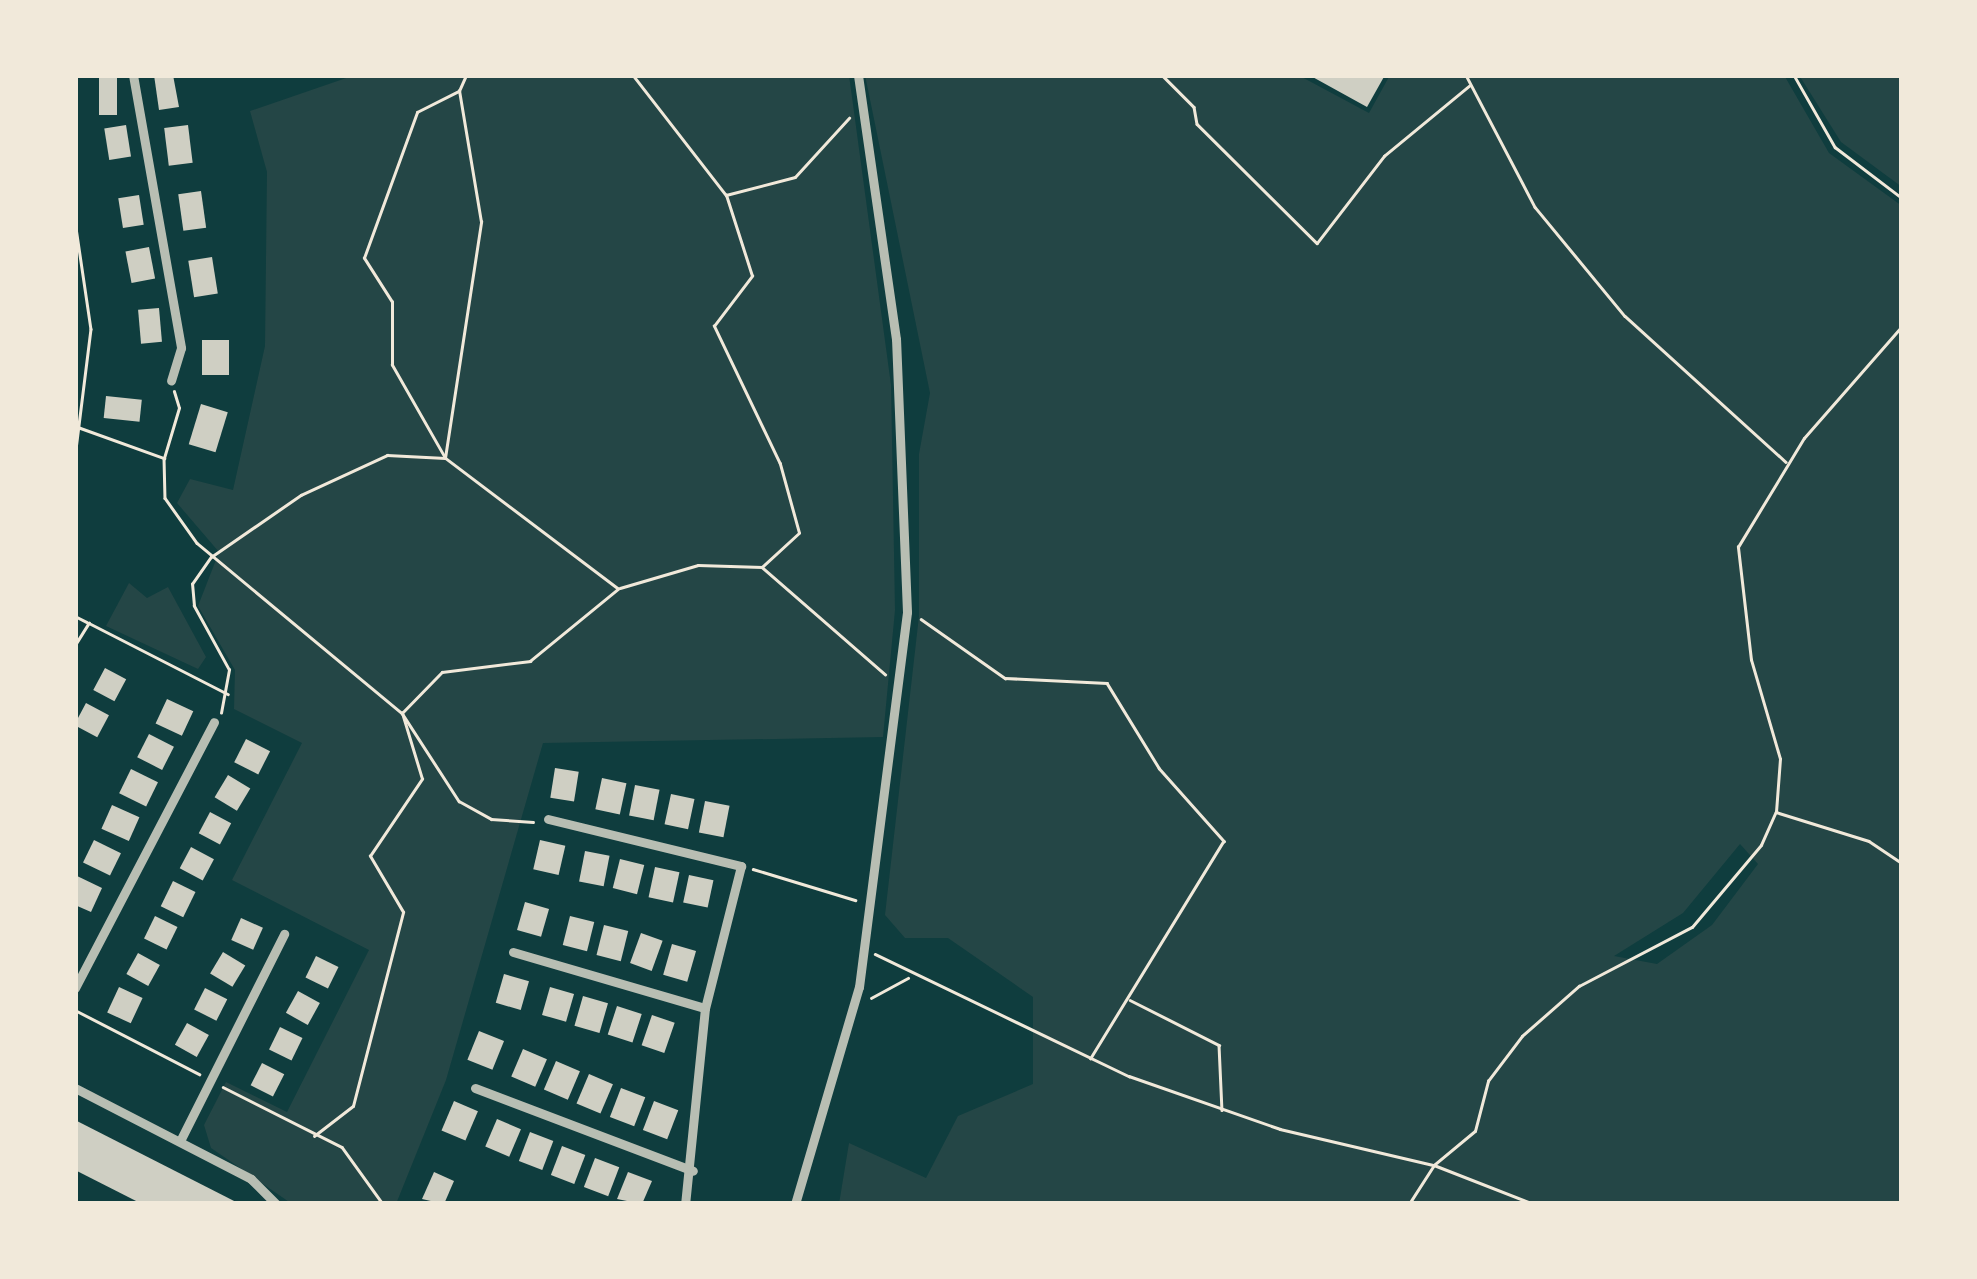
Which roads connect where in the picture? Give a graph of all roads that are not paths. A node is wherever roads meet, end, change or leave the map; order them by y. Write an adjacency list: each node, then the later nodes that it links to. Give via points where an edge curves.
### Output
1 (133, 75): 3 (street, via 181,348)
2 (858, 75): 16 (street, via 896,340 907,612 865,947)
3 (171, 380)
4 (214, 722): 8 (street)
5 (548, 820): 9 (street, via 742,866)
6 (284, 934): 12 (street)
7 (513, 952): 9 (street)
8 (75, 988)
9 (705, 1008): 13 (street)
10 (75, 1088): 12 (street)
11 (475, 1088): 13 (street)
12 (180, 1141): 14 (street)
13 (693, 1171): 15 (street)
14 (276, 1204)
15 (686, 1204)
16 (795, 1204)

